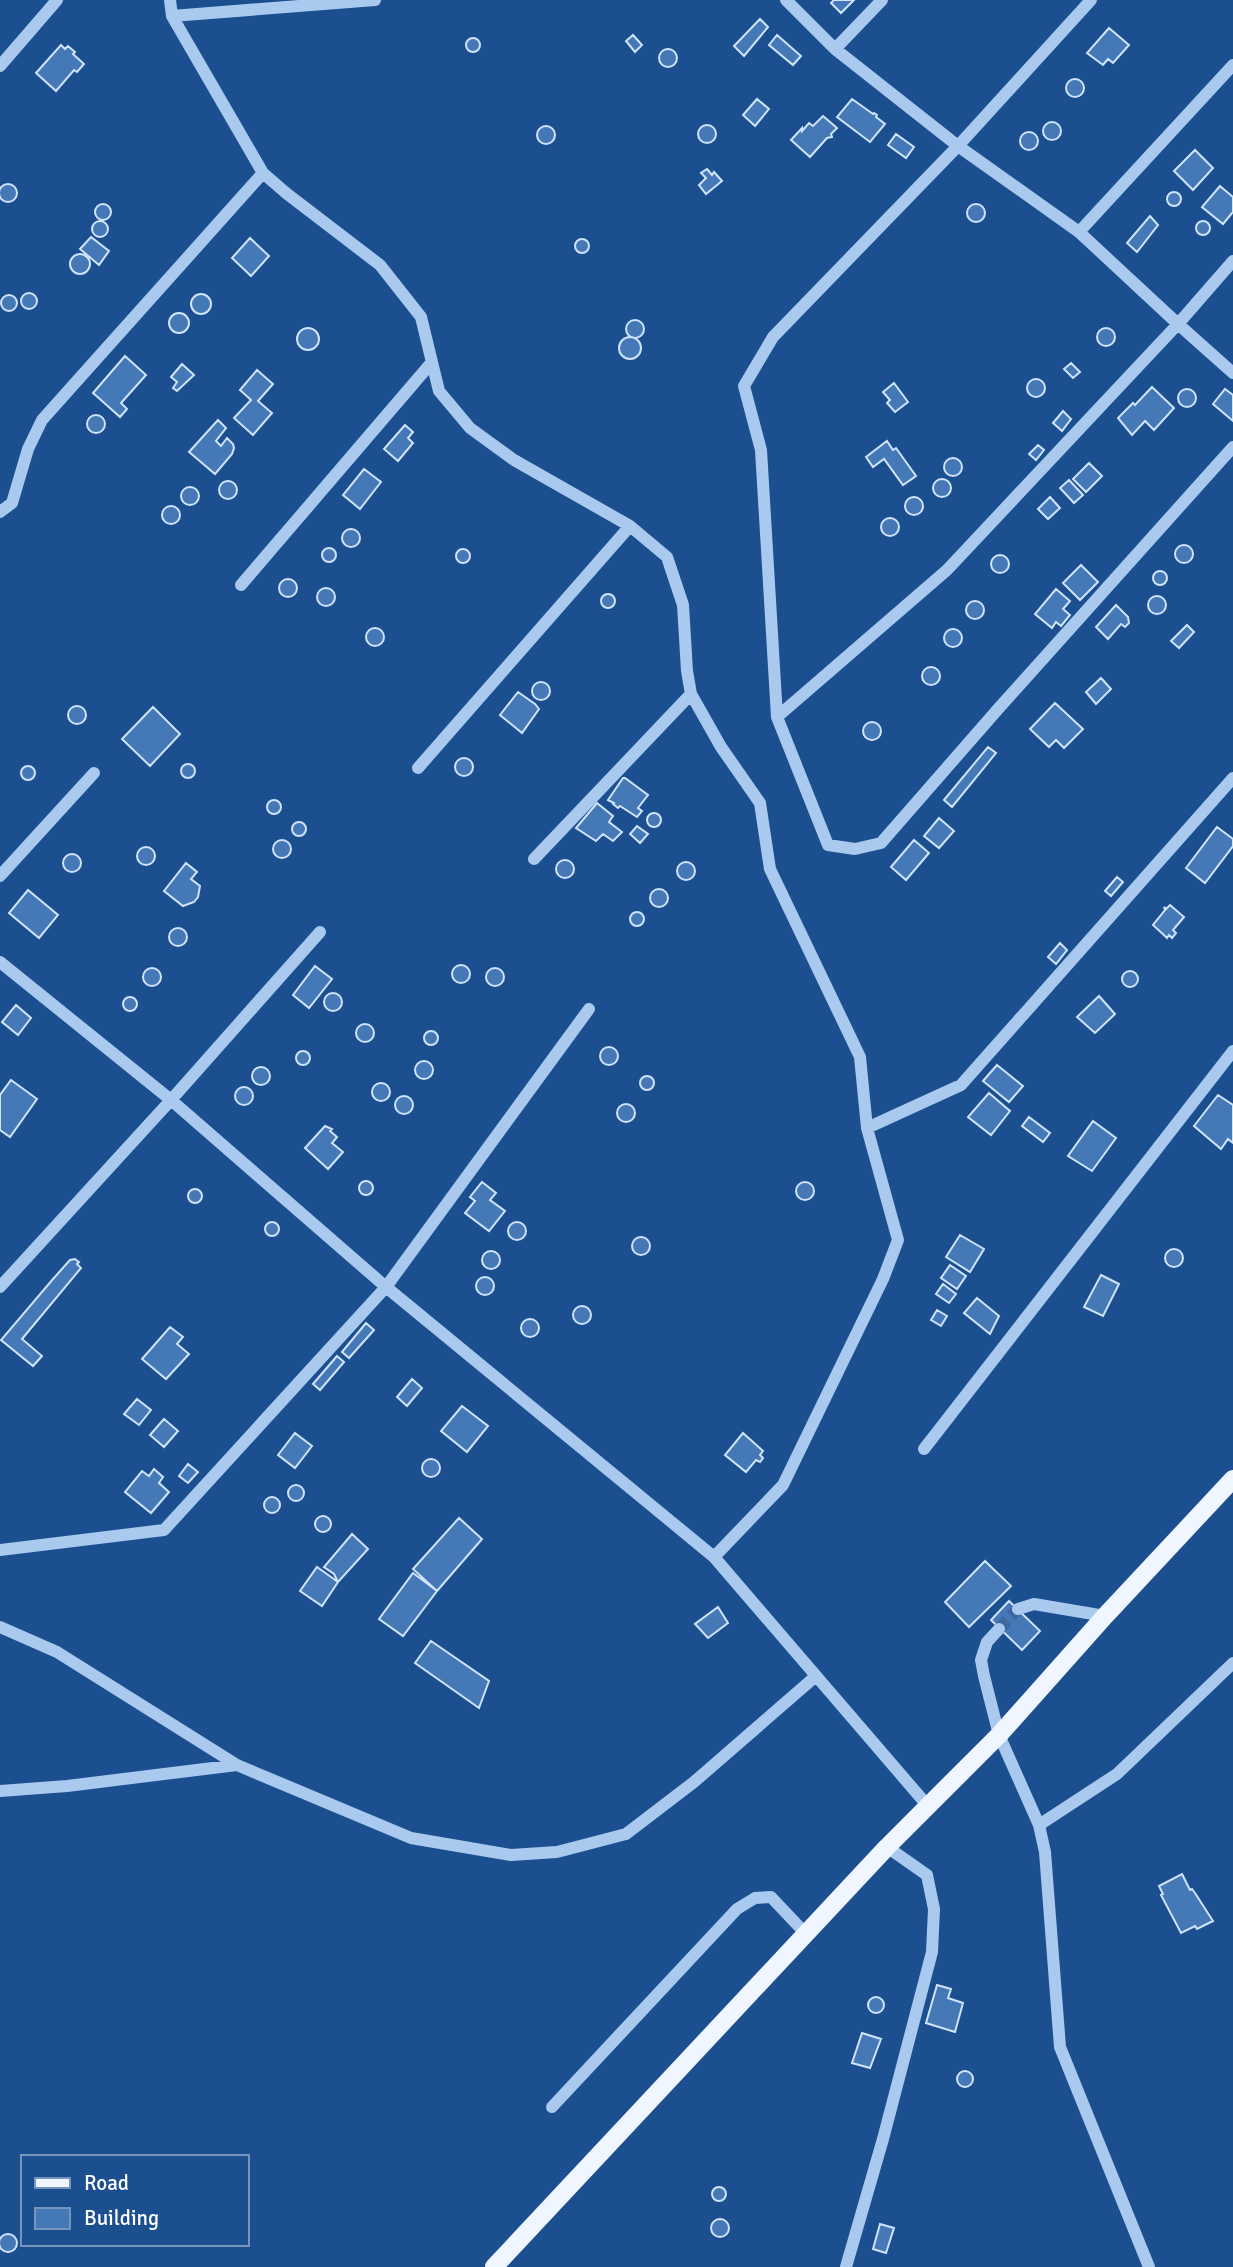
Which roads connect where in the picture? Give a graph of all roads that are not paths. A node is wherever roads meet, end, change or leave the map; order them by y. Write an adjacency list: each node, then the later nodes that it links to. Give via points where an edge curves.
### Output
1 (57, 0): 10 (street)
2 (170, 0): 7 (street)
3 (375, 0): 7 (street)
4 (786, 0): 8 (street)
5 (882, 0): 8 (street)
6 (1091, 0): 11 (street)
7 (172, 16): 12 (street)
8 (835, 49): 11 (street)
9 (1233, 65): 13 (street)
10 (0, 66)
11 (958, 146): 13 (street); 25 (street, via 773,337 744,386 761,450)
12 (263, 173): 16 (street, via 380,265 421,317); 20 (street, via 42,420)
13 (1079, 232): 15 (street)
14 (1233, 261): 15 (street)
15 (1178, 324): 17 (street); 25 (street, via 947,569)
16 (432, 362): 22 (street, via 439,391 470,428 514,460); 23 (street)
17 (1233, 373)
18 (1233, 447): 25 (street, via 881,843 855,849 828,845)
19 (0, 489): 20 (street)
20 (15, 490): 21 (street, via 12,503)
21 (0, 512)
22 (630, 526): 24 (street, via 667,557 683,605); 26 (street)
23 (240, 585)
24 (691, 694): 29 (street); 36 (street, via 760,803 770,869 860,1057)
25 (777, 717)
26 (418, 768)
27 (94, 773): 30 (street)
28 (1233, 778): 36 (street, via 961,1084)
29 (534, 859)
30 (0, 876)
31 (320, 932): 35 (street)
32 (0, 962): 35 (street)
33 (589, 1009): 38 (street)
34 (1233, 1051): 39 (street)
35 (171, 1100): 37 (street); 38 (street)
36 (867, 1128): 42 (street, via 898,1240 783,1485)
37 (0, 1287)
38 (386, 1287): 41 (street, via 164,1530); 42 (street)
39 (924, 1449)
40 (1233, 1479): 44 (main road)
41 (0, 1550)
42 (714, 1557): 48 (street)
43 (1018, 1609): 44 (street, via 1034,1604)
44 (1105, 1616): 49 (main road)
45 (0, 1627): 50 (street, via 57,1652)
46 (999, 1629): 49 (street, via 987,1642 981,1660)
47 (1233, 1663): 53 (street, via 1117,1774)
48 (816, 1676): 50 (street, via 626,1834 557,1852 512,1855 411,1838); 52 (street)
49 (999, 1735): 52 (main road); 53 (street)
50 (237, 1765): 51 (street)
51 (0, 1791)
52 (927, 1805): 54 (main road)
53 (1040, 1825): 59 (street, via 1060,2047)
54 (887, 1847): 55 (main road); 58 (street, via 927,1875 934,1909 932,1952)
55 (806, 1934): 56 (street, via 771,1897 755,1898 737,1909); 57 (main road)
56 (552, 2107)
57 (494, 2267)
58 (846, 2267)
59 (1149, 2267)

